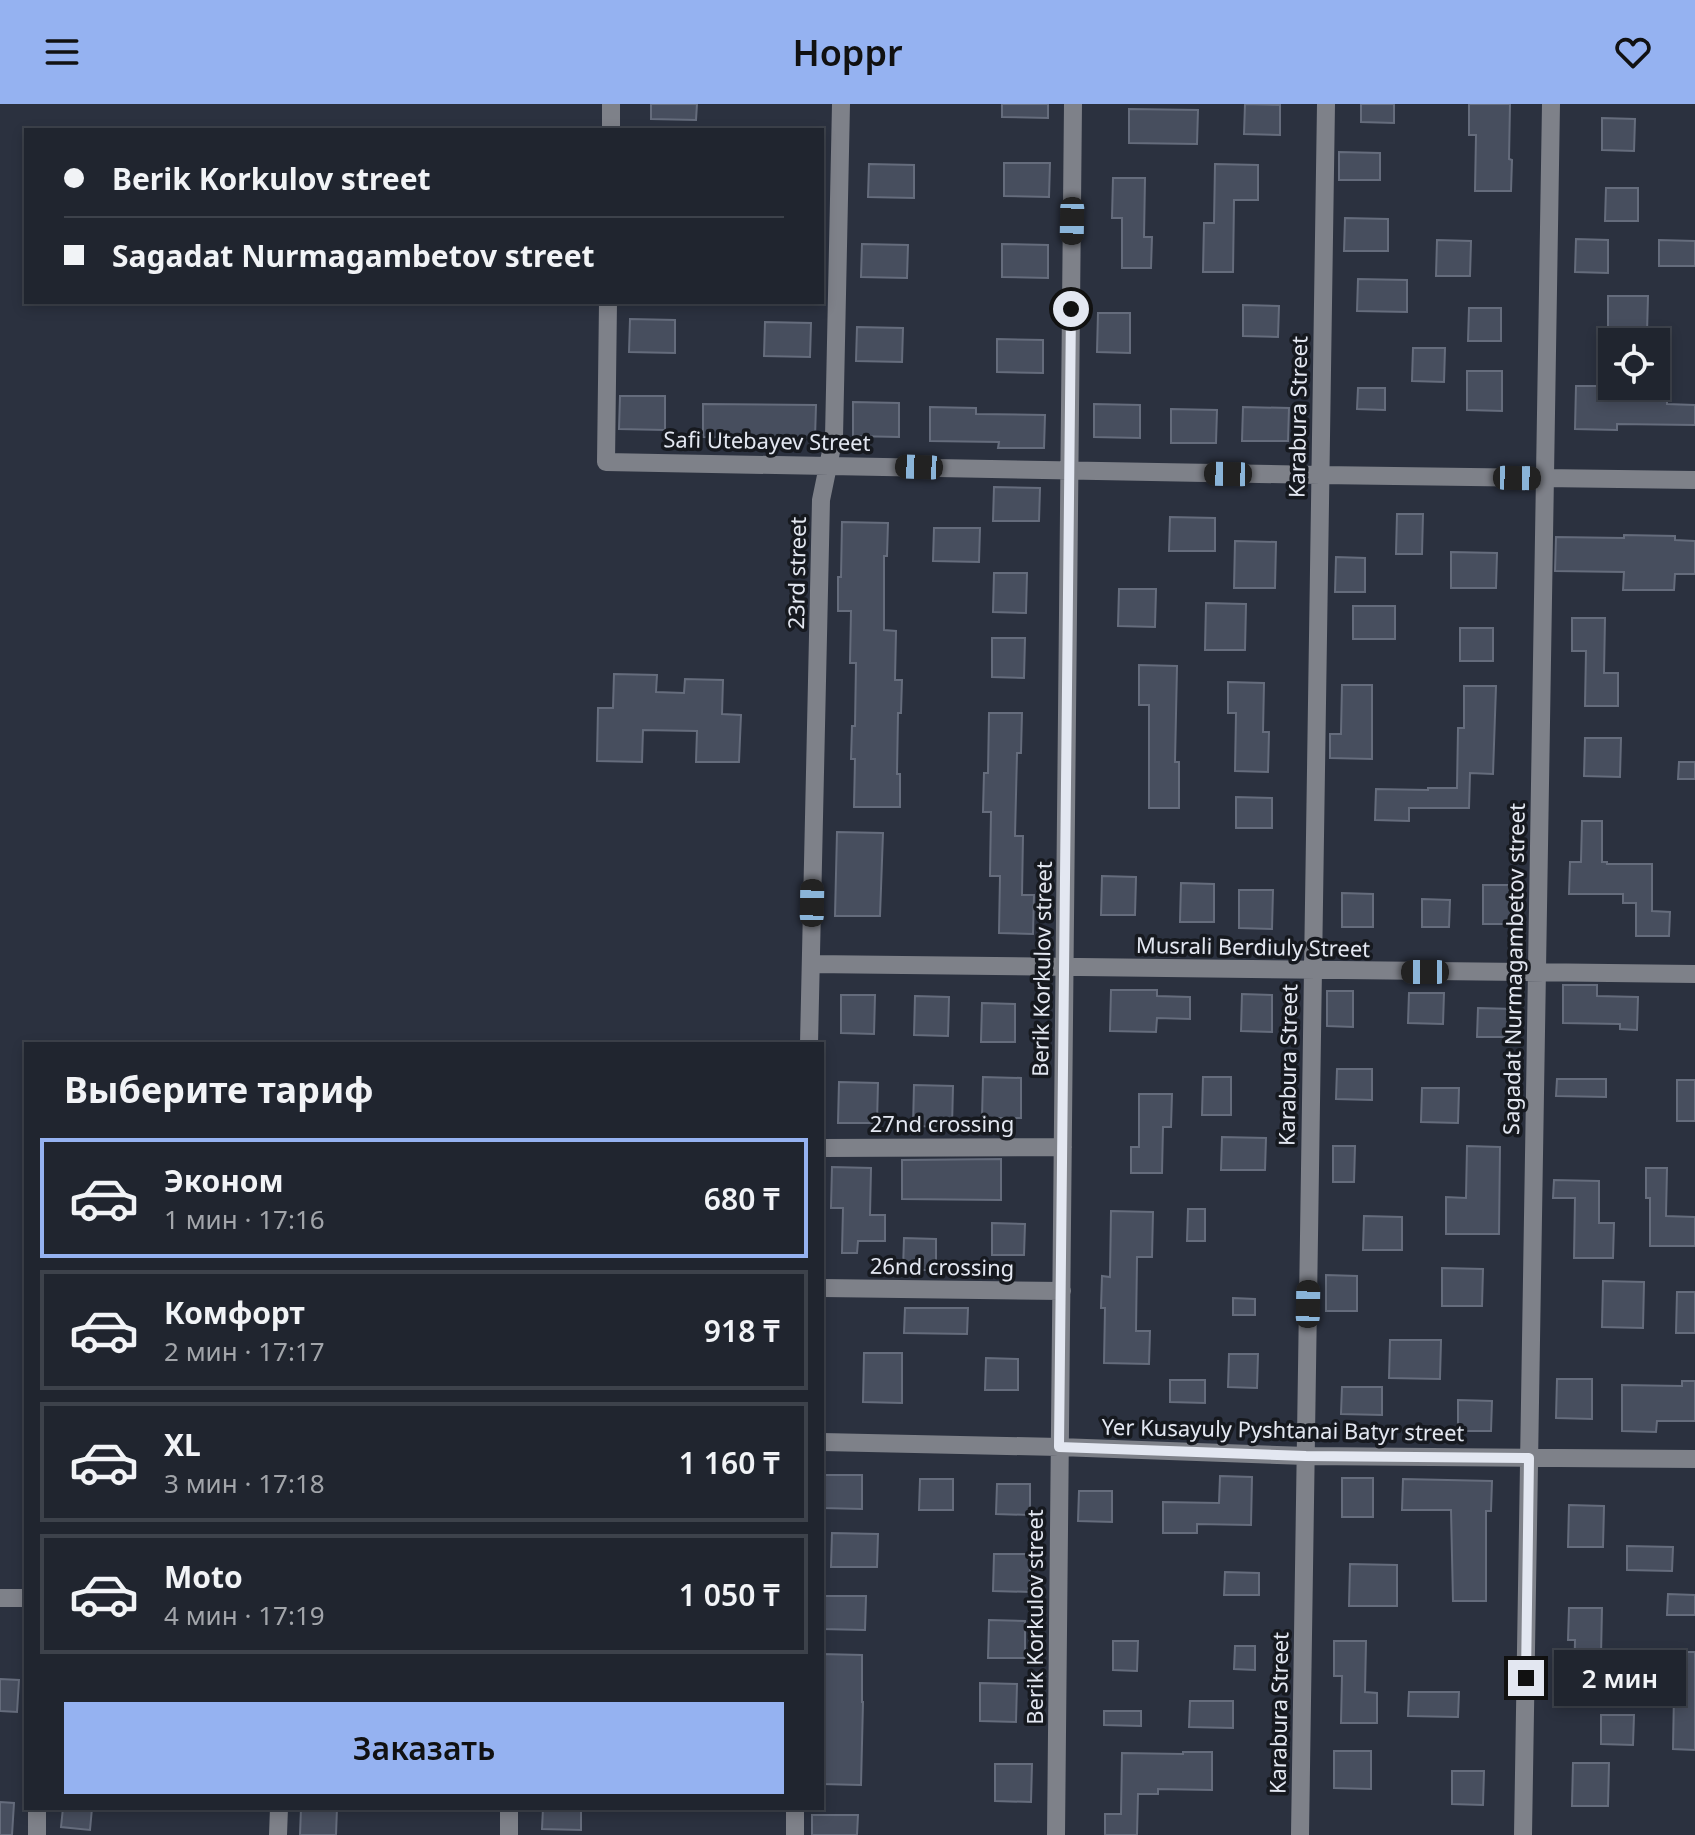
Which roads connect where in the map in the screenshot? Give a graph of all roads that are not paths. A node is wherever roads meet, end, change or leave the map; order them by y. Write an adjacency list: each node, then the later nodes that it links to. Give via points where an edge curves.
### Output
1 (611, 104): 6 (street)
2 (841, 104): 8 (street, 23rd street, via 834,437)
3 (1073, 104): 9 (street, Berik Korkulov street)
4 (1326, 104): 10 (street, Karabura Street)
5 (1551, 104): 11 (street, Sagadat Nurmagambetov street)
6 (611, 128)
7 (608, 304): 8 (street, Safi Utebayev Street, via 606,462)
8 (829, 465): 9 (street, Safi Utebayev Street); 13 (street, 23rd street, via 821,500)
9 (1070, 471): 10 (street, Safi Utebayev Street); 14 (street, Berik Korkulov street)
10 (1320, 475): 11 (street, Safi Utebayev Street); 15 (street, Karabura Street)
11 (1545, 478): 12 (street, Safi Utebayev Street); 16 (street, Sagadat Nurmagambetov street)
12 (1695, 480)
13 (811, 964): 14 (street, Musrali Berdiuly Street); 18 (street, 23rd street)
14 (1065, 969): 15 (street, Musrali Berdiuly Street); 19 (street, Berik Korkulov street)
15 (1313, 971): 16 (street, Musrali Berdiuly Street); 25 (street, Karabura Street)
16 (1537, 973): 17 (street, Musrali Berdiuly Street); 26 (street, Sagadat Nurmagambetov street)
17 (1695, 974)
18 (809, 1042)
19 (1063, 1147): 20 (street, 27nd crossing); 22 (street, Berik Korkulov street)
20 (824, 1148)
21 (824, 1288): 22 (street, 26nd crossing)
22 (1062, 1291): 24 (street, Berik Korkulov street)
23 (824, 1442): 24 (street, Yer Kusayuly Pyshtanai Batyr street)
24 (1059, 1447): 25 (street, Yer Kusayuly Pyshtanai Batyr street); 38 (street, Berik Korkulov street)
25 (1306, 1456): 26 (street, Yer Kusayuly Pyshtanai Batyr street); 39 (street, Karabura Street)
26 (1529, 1458): 27 (street, Yer Kusayuly Pyshtanai Batyr street); 40 (street, Sagadat Nurmagambetov street)
27 (1695, 1459)
28 (0, 1598): 29 (street)
29 (24, 1598)
30 (37, 1810): 34 (street)
31 (279, 1810): 35 (street)
32 (509, 1810): 36 (street)
33 (795, 1810): 37 (street)
34 (37, 1835)
35 (278, 1835)
36 (509, 1835)
37 (795, 1835)
38 (1056, 1835)
39 (1300, 1835)
40 (1523, 1835)

